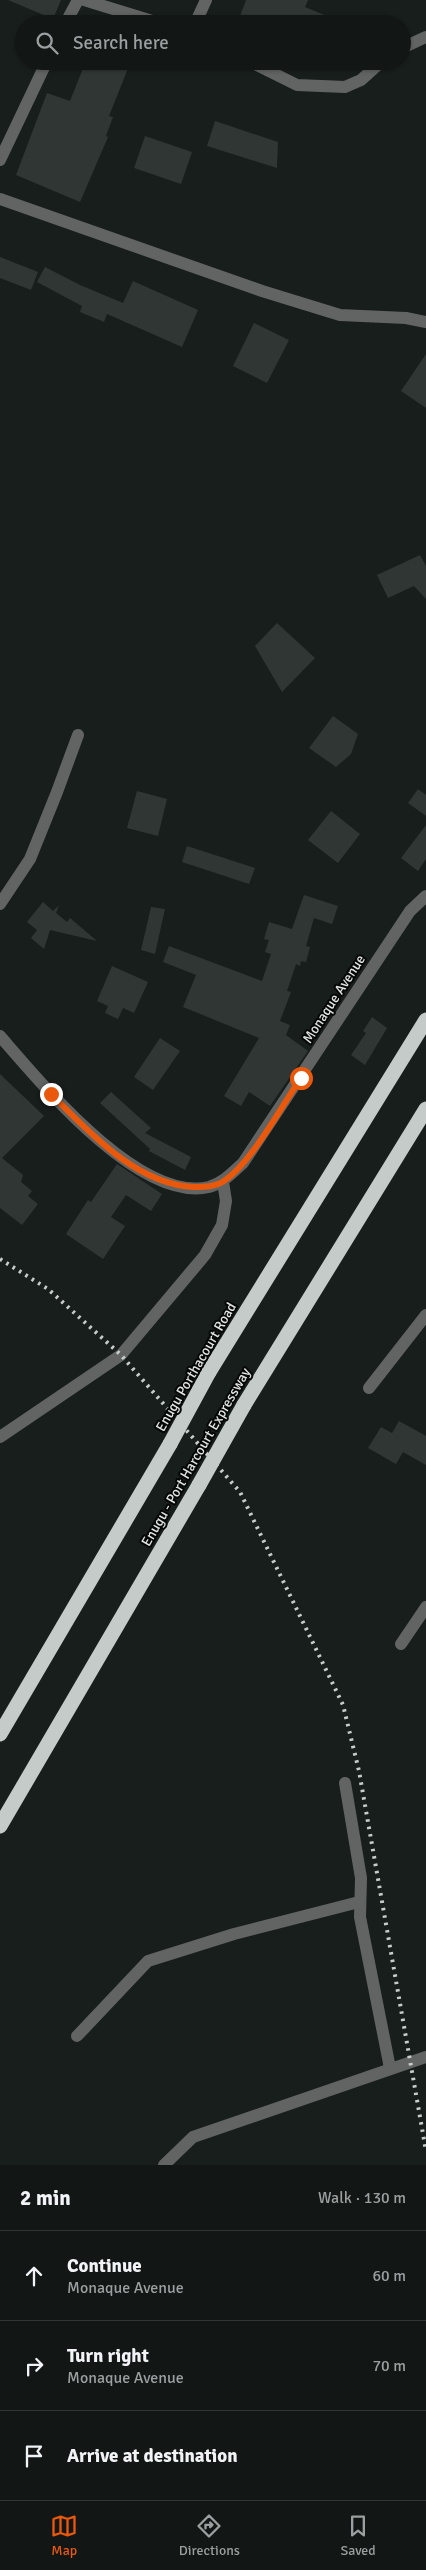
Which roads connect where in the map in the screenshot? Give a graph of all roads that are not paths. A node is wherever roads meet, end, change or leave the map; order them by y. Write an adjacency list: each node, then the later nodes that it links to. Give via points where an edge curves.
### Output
1 (78, 0): 4 (street)
2 (84, 0): 5 (street)
3 (206, 0): 6 (street)
4 (70, 15)
5 (133, 15)
6 (199, 15)
7 (426, 37): 8 (street)
8 (411, 44)
9 (42, 70): 12 (street)
10 (268, 70): 11 (street, via 297,85 345,87 361,80)
11 (372, 70)
12 (0, 160)
13 (0, 199): 14 (street, via 340,315)
14 (426, 322)
15 (78, 734): 17 (street, via 30,859)
16 (426, 896): 21 (street, Monaque Avenue, via 410,911 243,1163)
17 (0, 904)
18 (426, 1020): 27 (highway, Enugu Porthacourt Road, bridge, via 209,1372)
19 (0, 1036): 21 (street, via 89,1132 126,1161 163,1181 180,1186 207,1187)
20 (426, 1109): 29 (highway, Enugu - Port Harcourt Expressway, bridge, via 244,1405)
21 (223, 1182): 24 (street, via 226,1201 222,1226 205,1256 121,1355)
22 (426, 1315): 23 (street)
23 (369, 1388)
24 (0, 1438)
25 (426, 1607): 26 (street)
26 (401, 1644)
27 (0, 1734)
28 (344, 1783): 30 (street, via 361,1878)
29 (0, 1826)
30 (359, 1902): 31 (street, via 234,1934 148,1961); 33 (street)
31 (77, 2036)
32 (426, 2058): 33 (street)
33 (390, 2068): 34 (street, via 193,2137)
34 (164, 2165)

